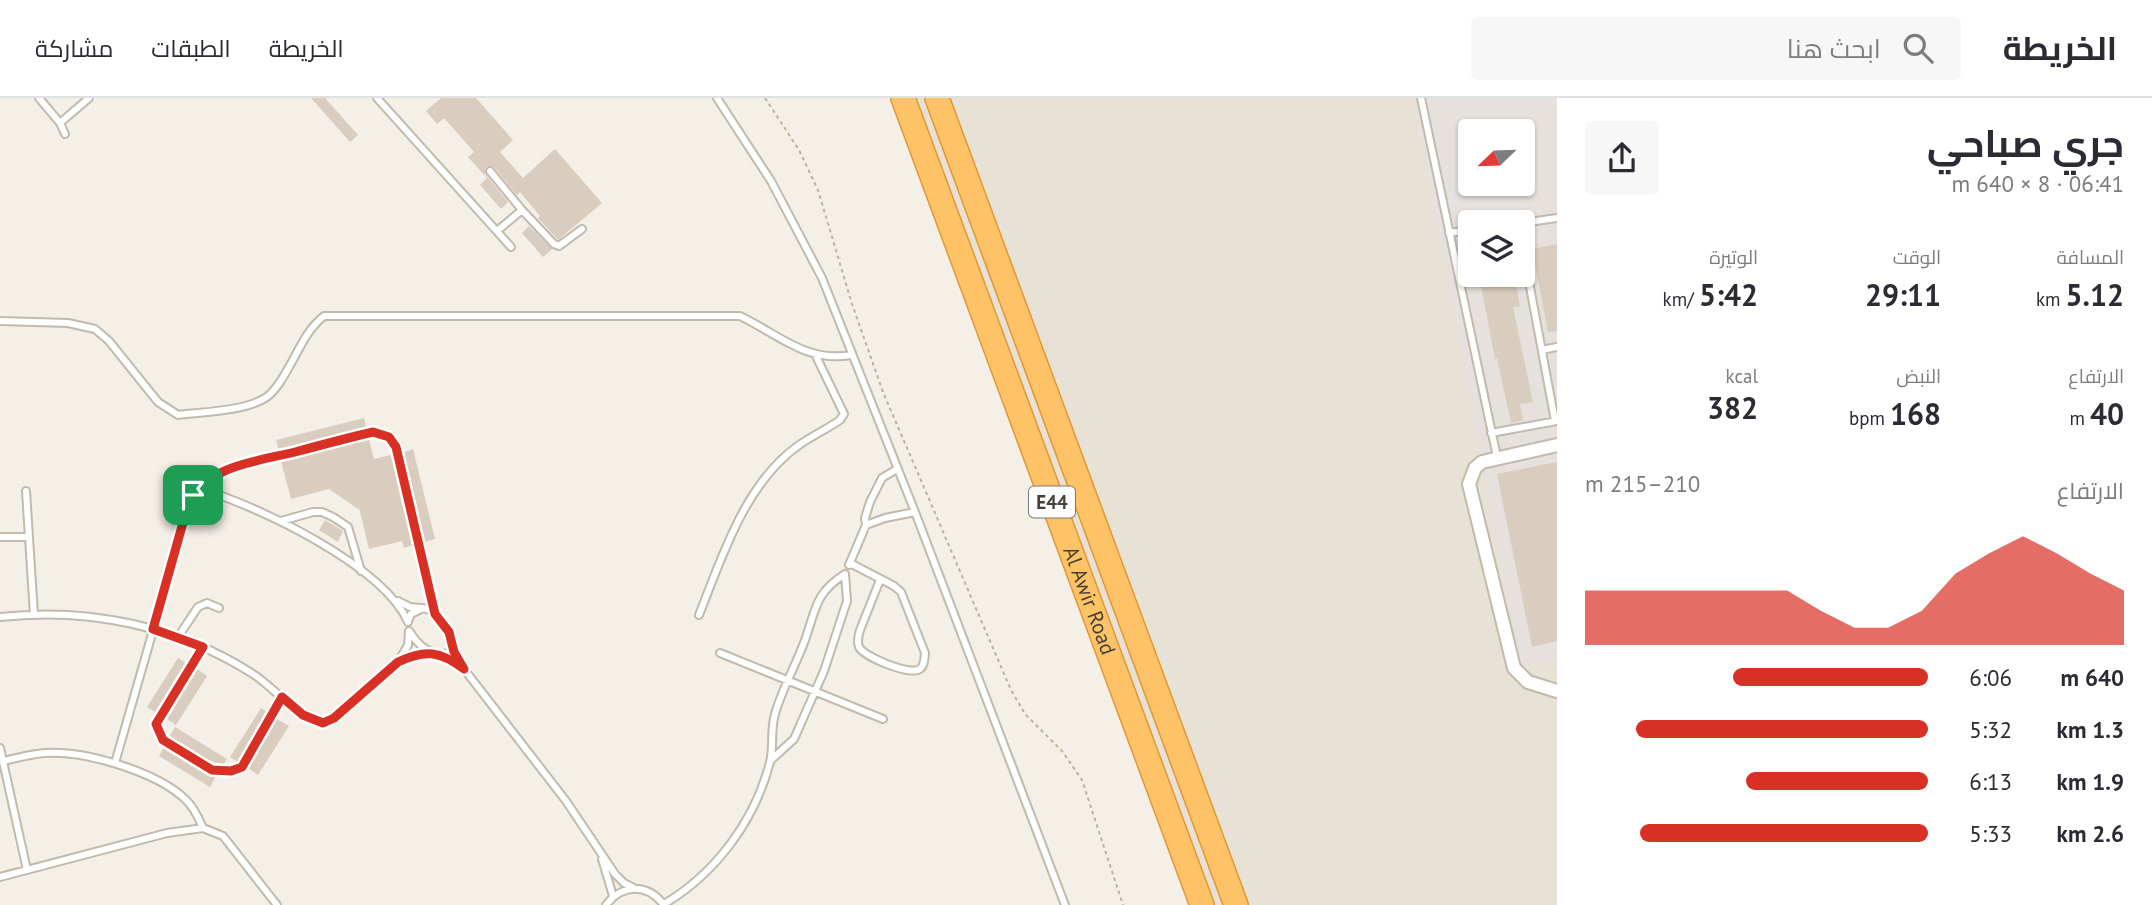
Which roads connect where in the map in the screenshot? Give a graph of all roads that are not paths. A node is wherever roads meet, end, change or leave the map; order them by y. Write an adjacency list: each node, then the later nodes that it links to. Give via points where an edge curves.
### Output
1 (38, 98): 8 (lane)
2 (89, 98): 8 (lane)
3 (377, 98): 15 (lane)
4 (717, 98): 24 (lane, via 798,229)
5 (903, 98): 70 (highway, Al Awir Road / E44)
6 (937, 98): 81 (highway, Al Awir Road / E44)
7 (1421, 98): 17 (lane)
8 (60, 123): 9 (lane)
9 (65, 134)
10 (490, 171): 11 (lane)
11 (522, 210): 14 (lane, via 559,246); 15 (lane)
12 (1557, 218): 13 (lane)
13 (1535, 221)
14 (582, 229)
15 (497, 232): 18 (lane)
16 (1458, 232): 17 (lane)
17 (1449, 233): 26 (lane)
18 (511, 247)
19 (1530, 287): 22 (lane)
20 (0, 321): 23 (lane, via 68,323 95,329 158,402 178,415 242,406 268,396 311,328 324,316 740,316 796,349)
21 (1557, 347): 22 (lane)
22 (1542, 350): 25 (lane)
23 (815, 354): 24 (lane); 46 (lane, via 844,414 770,472 736,523)
24 (851, 355): 29 (lane)
25 (1556, 421): 26 (lane)
26 (1492, 433): 28 (lane)
27 (1557, 445): 28 (street)
28 (1497, 457): 60 (street, via 1475,468 1469,484 1511,658 1528,682)
29 (897, 469): 32 (lane); 34 (lane, via 882,478)
30 (198, 488): 33 (lane); 44 (lane, via 243,463 373,432 385,435 396,447); 49 (lane, via 188,505)
31 (26, 491): 36 (lane)
32 (915, 512): 34 (lane); 78 (lane)
33 (280, 521): 38 (lane); 38 (lane, via 313,512 333,517 348,527)
34 (866, 525): 37 (lane)
35 (0, 537): 36 (lane)
36 (29, 537): 45 (lane)
37 (850, 564): 39 (lane); 40 (lane)
38 (362, 572): 41 (lane)
39 (845, 574): 59 (lane, via 832,582 816,603); 61 (lane, via 847,601)
40 (880, 580): 40 (lane, via 901,592 925,653 920,668 905,671 859,647 860,630)
41 (396, 600): 43 (lane); 48 (lane)
42 (219, 608): 51 (lane, via 207,603 198,607)
43 (422, 608): 44 (lane); 48 (lane, via 411,614)
44 (435, 614): 53 (lane, via 449,632)
45 (34, 615): 47 (lane); 49 (lane, via 110,618)
46 (699, 615)
47 (0, 617)
48 (408, 622): 50 (lane)
49 (153, 629): 51 (lane); 67 (lane)
50 (409, 631): 54 (lane); 57 (lane, via 408,645)
51 (178, 637): 52 (lane)
52 (203, 647): 62 (lane, via 239,665); 62 (lane, via 156,724 163,740 212,770 236,770)
53 (453, 647): 56 (lane); 58 (lane)
54 (429, 652): 56 (lane); 57 (lane)
55 (720, 653): 59 (lane)
56 (443, 656): 58 (lane)
57 (398, 662): 62 (lane, via 329,722 303,715)
58 (464, 669): 69 (lane)
59 (788, 682): 61 (lane); 65 (lane, via 775,714)
60 (1557, 691)
61 (816, 692): 63 (lane); 65 (lane, via 794,739)
62 (282, 697)
63 (883, 719)
64 (0, 748): 66 (lane)
65 (771, 760): 77 (lane, via 757,800 729,847 688,890)
66 (3, 761): 67 (lane, via 48,753); 71 (lane)
67 (115, 763): 68 (lane, via 159,781 187,800)
68 (203, 828): 71 (lane); 75 (lane, via 223,836)
69 (594, 842): 73 (lane, via 620,879); 74 (lane)
70 (1188, 869): 79 (lane); 80 (highway, Al Awir Road / E44)
71 (27, 870): 72 (lane)
72 (0, 877)
73 (634, 888): 74 (lane); 77 (lane, via 645,889)
74 (613, 896): 76 (lane)
75 (274, 903)
76 (606, 905)
77 (664, 905)
78 (1065, 905)
79 (1193, 905)
80 (1202, 905)
81 (1236, 905)

